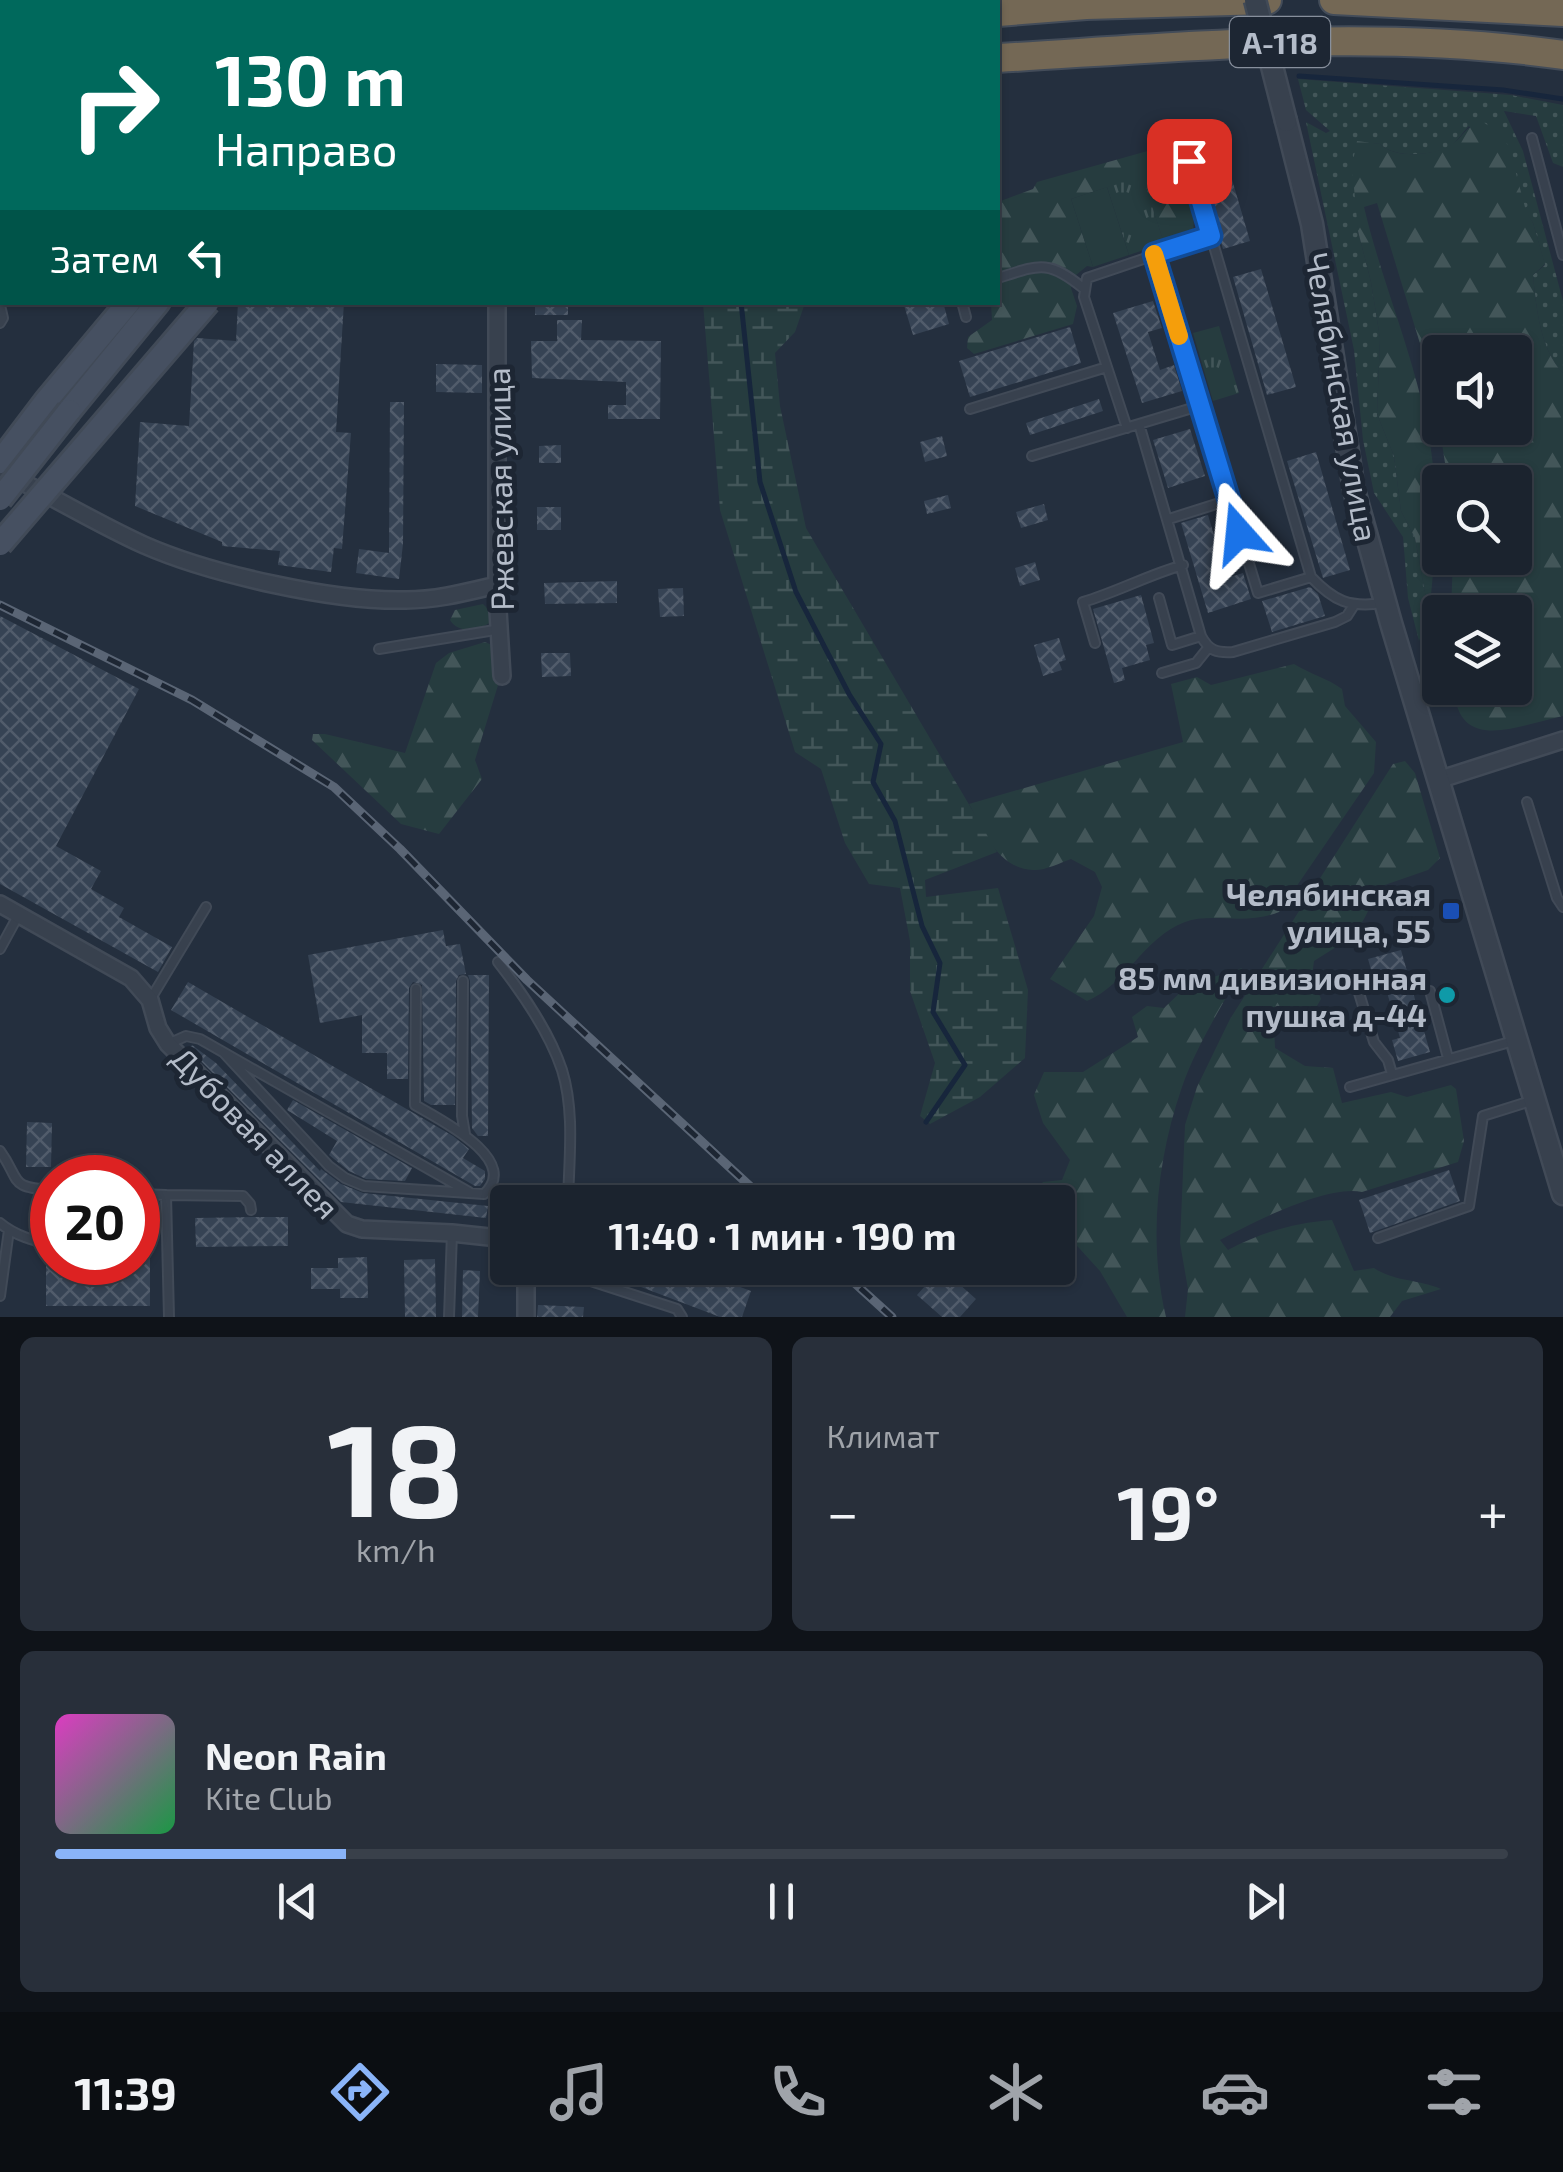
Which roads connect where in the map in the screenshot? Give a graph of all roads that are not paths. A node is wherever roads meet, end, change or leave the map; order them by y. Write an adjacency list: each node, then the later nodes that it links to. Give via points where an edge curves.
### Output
1 (1256, 0): 39 (street, Челябинская улица, bridge, via 1312,224 1354,490)
2 (1267, 0): 4 (highway, А-118)
3 (1334, 0): 5 (highway, А-118)
4 (1000, 12)
5 (1563, 12)
6 (1563, 54): 7 (highway, А-118, via 1316,41)
7 (1000, 58)
8 (1532, 138): 12 (lane)
9 (1189, 161): 10 (lane)
10 (1211, 236): 11 (lane); 36 (lane)
11 (1154, 254): 14 (lane, via 1094,274); 24 (lane)
12 (1563, 255)
13 (1000, 277): 14 (lane, via 1051,266)
14 (1083, 288): 23 (lane)
15 (0, 305): 22 (lane)
16 (127, 305): 29 (main road)
17 (156, 305): 31 (main road, bridge)
18 (205, 305): 34 (main road, bridge)
19 (497, 305): 37 (street, Ржевская улица)
20 (963, 305): 21 (lane)
21 (966, 317)
22 (0, 322)
23 (1107, 367): 25 (lane); 27 (lane)
24 (1199, 406): 26 (lane); 32 (lane)
25 (970, 409)
26 (1138, 424): 27 (lane); 33 (lane)
27 (1127, 428): 28 (lane)
28 (1032, 456)
29 (0, 462)
30 (0, 472): 37 (street, via 146,546 280,584 406,600)
31 (0, 499)
32 (1229, 500): 33 (lane); 36 (lane, via 1258,593)
33 (1168, 519): 35 (lane)
34 (0, 544)
35 (1182, 565): 42 (lane); 43 (lane, via 1083,602)
36 (1311, 577): 40 (lane, via 1330,597)
37 (496, 585): 41 (street, Ржевская улица)
38 (1158, 598): 42 (lane, via 1172,645)
39 (1385, 603): 40 (lane); 49 (street, Челябинская улица)
40 (1354, 605): 44 (lane, via 1347,616 1302,632 1233,652)
41 (501, 630): 45 (lane); 47 (street, Ржевская улица)
42 (1201, 636): 44 (lane)
43 (1094, 643)
44 (1208, 648): 46 (lane, via 1196,664)
45 (379, 649)
46 (1162, 672)
47 (502, 676)
48 (1563, 740): 49 (street)
49 (1438, 780): 62 (street, Челябинская улица)
50 (1527, 802): 53 (lane)
51 (0, 904): 54 (street, Дубовая аллея)
52 (206, 907): 61 (lane)
53 (1563, 907)
54 (18, 914): 55 (lane); 61 (street, Дубовая аллея, via 132,978)
55 (0, 949)
56 (498, 962): 73 (lane, via 526,998 562,1070 571,1128)
57 (464, 981): 69 (lane)
58 (416, 989): 69 (lane, via 415,1106)
59 (1430, 991): 65 (lane)
60 (1359, 993): 66 (lane)
61 (150, 1000): 63 (street, Дубовая аллея)
62 (1516, 1040): 65 (lane); 68 (street, Челябинская улица)
63 (168, 1044): 64 (lane, via 186,1036); 82 (street, Дубовая аллея, via 347,1224)
64 (224, 1052): 75 (lane); 75 (lane, via 345,1178 364,1186)
65 (1448, 1058): 66 (lane)
66 (1392, 1074): 67 (lane)
67 (1350, 1086)
68 (1534, 1100): 76 (street, Челябинская улица); 85 (lane, via 1484,1116 1470,1206)
69 (465, 1134): 75 (lane, via 496,1173 484,1194)
70 (0, 1150): 71 (lane)
71 (10, 1174): 72 (lane); 74 (lane)
72 (0, 1182)
73 (569, 1185)
74 (30, 1187)
75 (472, 1194)
76 (1563, 1194)
77 (160, 1196): 78 (lane)
78 (166, 1196): 79 (lane, via 243,1196); 89 (lane)
79 (250, 1210)
80 (0, 1223): 81 (lane)
81 (9, 1230): 84 (lane); 88 (lane)
82 (452, 1232): 83 (street, Дубовая аллея); 90 (lane)
83 (490, 1237)
84 (30, 1238)
85 (1378, 1238)
86 (526, 1285): 91 (street)
87 (609, 1285): 92 (lane, via 676,1308)
88 (0, 1296)
89 (169, 1317)
90 (449, 1317)
91 (526, 1317)
92 (682, 1317)

